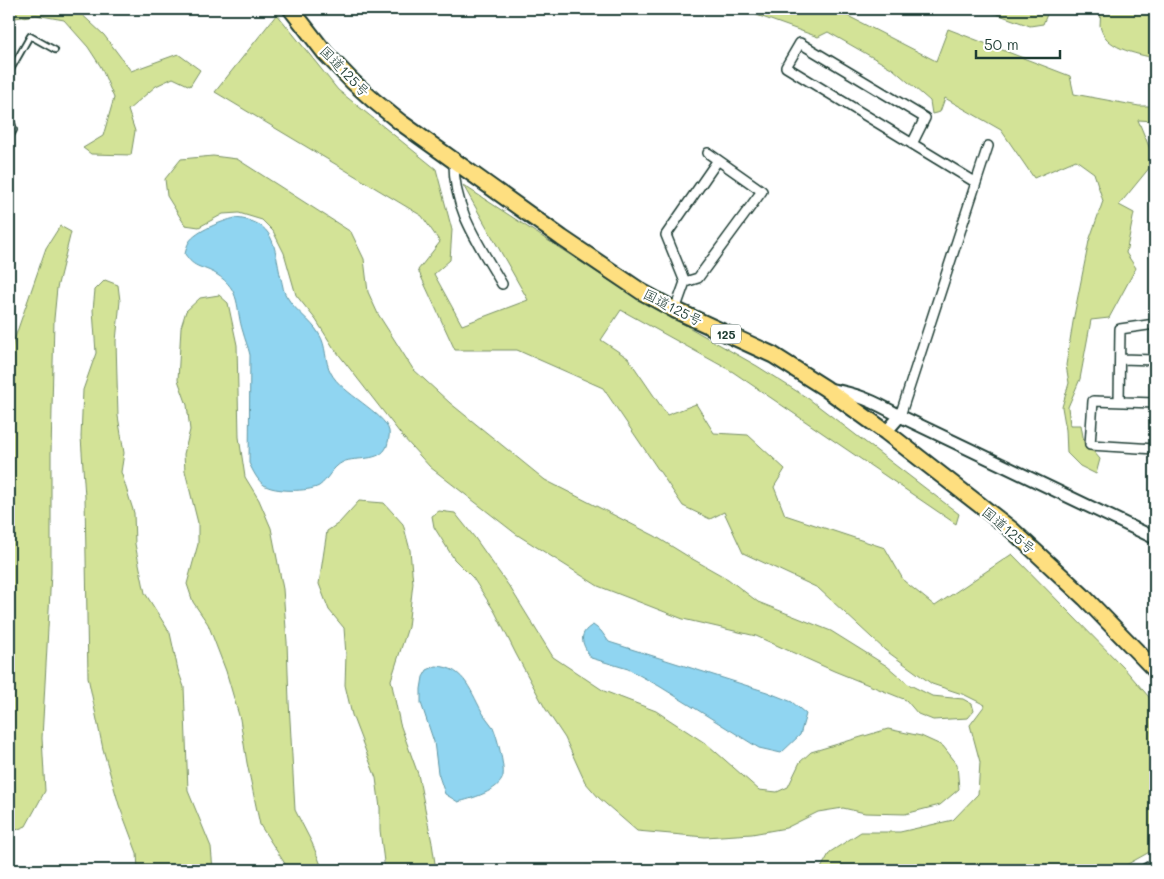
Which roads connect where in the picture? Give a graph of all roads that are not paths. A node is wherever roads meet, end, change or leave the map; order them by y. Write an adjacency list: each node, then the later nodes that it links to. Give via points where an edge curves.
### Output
1 (291, 9): 10 (highway, 国道125号 / 125, via 325,53 353,82 400,122)
2 (55, 50): 3 (lane, via 30,36)
3 (9, 73)
4 (9, 120): 5 (lane, via 14,130)
5 (9, 139)
6 (912, 144): 6 (street, via 786,67 800,43 925,118); 11 (street)
7 (988, 146): 11 (street)
8 (708, 153): 9 (street)
9 (718, 160): 12 (street, via 666,235); 12 (street, via 762,191 698,278)
10 (454, 161): 13 (street, via 459,202); 14 (highway, 国道125号 / 125, via 615,275)
11 (975, 182): 21 (street)
12 (685, 282): 14 (street)
13 (502, 284)
14 (675, 310): 18 (highway, 国道125号 / 125, via 772,355)
15 (1155, 324): 16 (street, via 1120,329)
16 (1120, 359): 17 (street); 19 (street)
17 (1155, 360)
18 (825, 388): 21 (street, via 870,400); 22 (highway, 国道125号 / 125)
19 (1120, 402): 20 (street); 23 (street, via 1093,401 1090,445)
20 (1155, 404)
21 (900, 416): 22 (street); 24 (street)
22 (886, 432): 25 (highway, 国道125号 / 125, via 1012,530)
23 (1155, 449)
24 (1155, 538)
25 (1155, 670)
26 (1155, 865): 27 (street)
27 (1146, 870)

